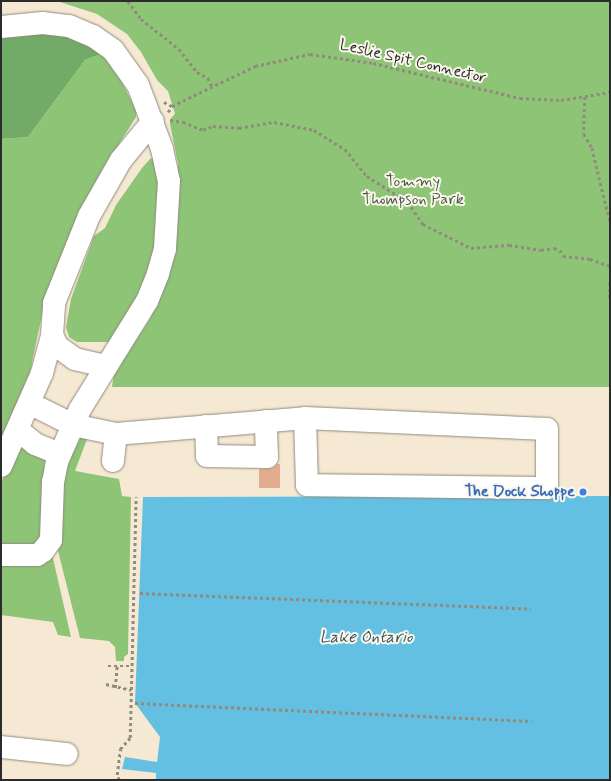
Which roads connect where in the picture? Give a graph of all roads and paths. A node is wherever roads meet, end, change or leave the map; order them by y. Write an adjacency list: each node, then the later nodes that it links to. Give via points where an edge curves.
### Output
1 (128, 1): 3 (path, via 141,19 179,49 197,72 208,78)
2 (1, 27): 7 (lane, via 43,22 69,26 93,36 113,50 127,67)
3 (212, 86): 5 (path, Leslie Spit Connector, via 255,66 310,54 373,62 501,95 545,100); 6 (path, Leslie Spit Connector)
4 (610, 92): 5 (path, Leslie Spit Connector)
5 (585, 97): 8 (path, via 584,134 592,148)
6 (172, 106)
7 (158, 120): 9 (path, via 183,122 203,130 214,126 239,128 274,122 314,130 345,149 367,176 408,202 423,224 471,248 509,245 541,250 554,248 560,250 563,256 590,259); 12 (lane, via 121,160 89,216 54,303); 13 (lane, via 169,181 165,249 147,301)
8 (610, 222)
9 (610, 266)
10 (610, 283): 11 (path)
11 (610, 299)
12 (52, 335): 13 (lane, via 65,354 75,360); 14 (lane, via 42,373)
13 (105, 366): 17 (lane)
14 (29, 404): 17 (lane); 19 (lane)
15 (305, 418): 15 (lane, via 547,429 547,488 307,485); 16 (lane)
16 (266, 421): 18 (lane); 18 (lane, via 267,457 207,456)
17 (73, 425): 20 (lane); 21 (lane)
18 (206, 426): 20 (lane)
19 (18, 430): 21 (lane, via 35,444); 23 (lane)
20 (116, 434): 22 (lane)
21 (60, 454): 25 (lane, via 53,482 52,533 48,546 30,556)
22 (113, 461)
23 (1, 466)
24 (136, 497): 30 (path)
25 (1, 555)
26 (140, 593): 27 (path)
27 (531, 609)
28 (108, 666): 29 (path)
29 (117, 666): 30 (path); 32 (path)
30 (132, 666): 33 (path)
31 (106, 684): 32 (path)
32 (115, 688): 33 (path)
33 (131, 690): 38 (path, via 130,738 120,749 117,775)
34 (135, 703): 35 (path)
35 (532, 721)
36 (1, 747): 37 (lane)
37 (67, 754)
38 (119, 780)

